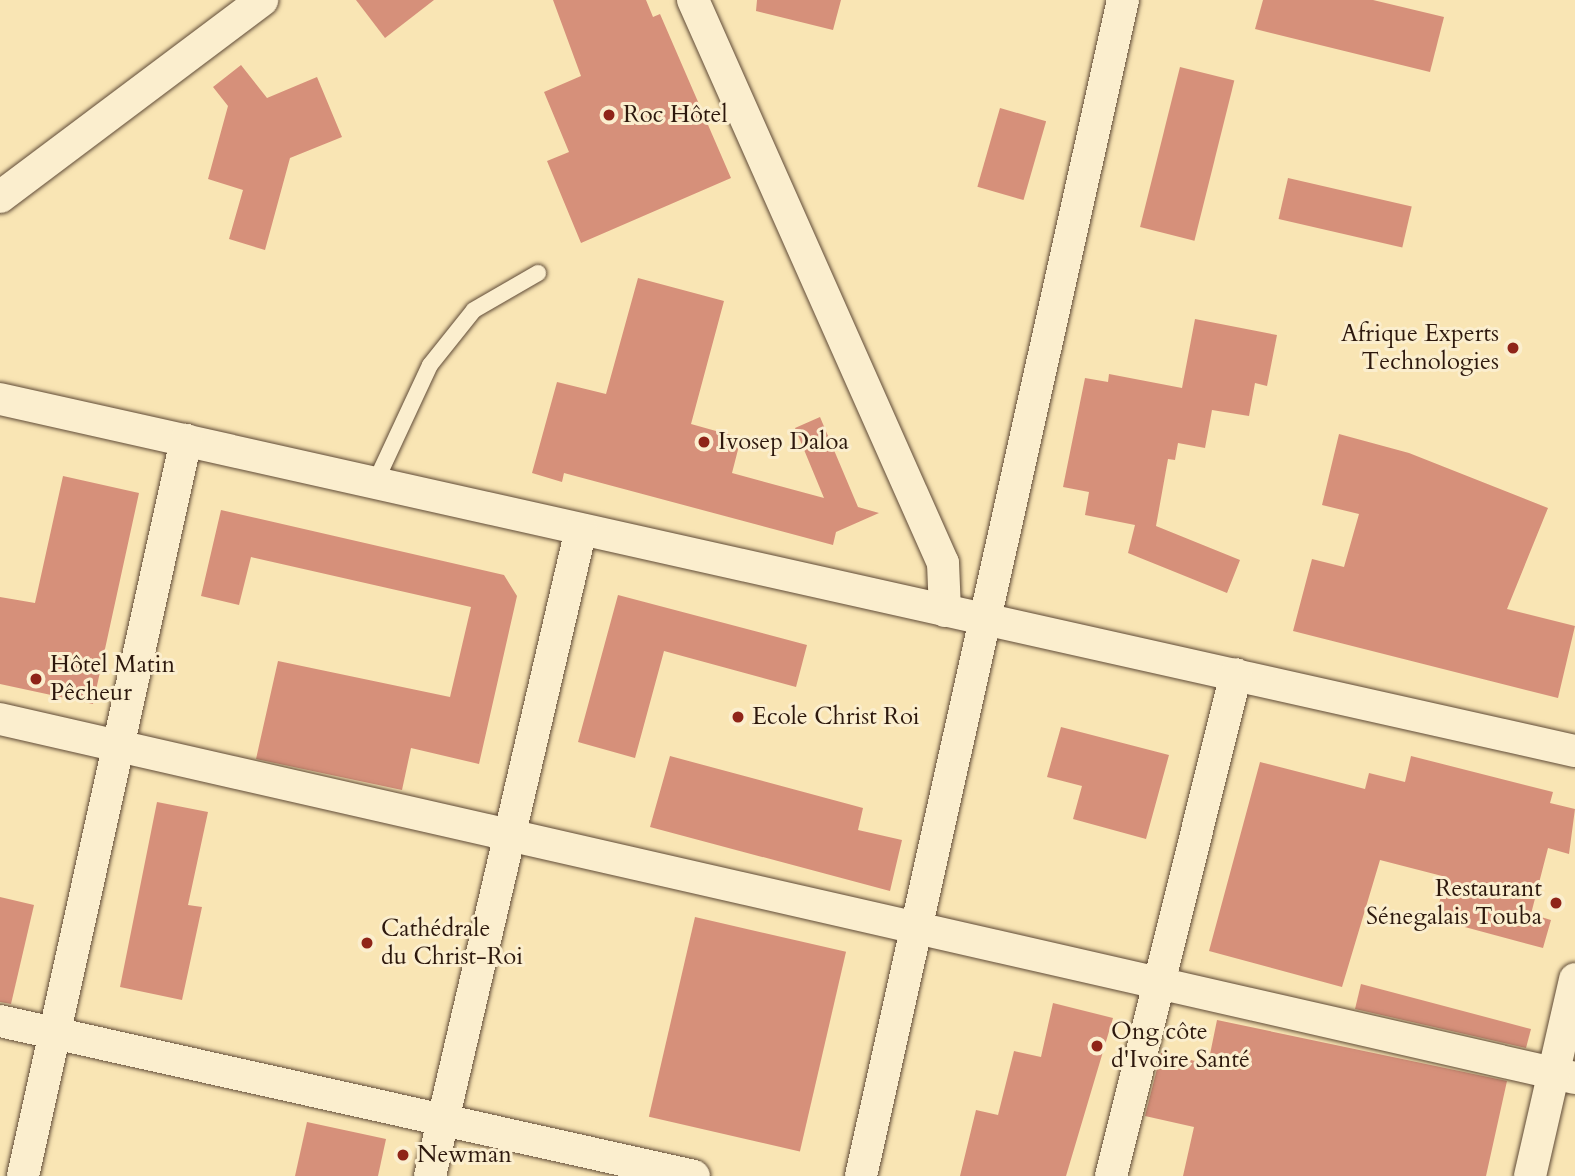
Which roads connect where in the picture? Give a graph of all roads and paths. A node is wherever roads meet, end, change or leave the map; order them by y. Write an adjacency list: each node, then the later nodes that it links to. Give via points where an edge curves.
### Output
1 (262, 0): 4 (street)
2 (693, 0): 10 (street, via 943,563)
3 (1123, 0): 11 (street)
4 (0, 197)
5 (538, 273): 8 (lane, via 474,310 430,365)
6 (0, 399): 7 (street)
7 (186, 440): 8 (street); 14 (street)
8 (375, 483): 9 (street)
9 (581, 529): 10 (street); 16 (street)
10 (945, 611): 11 (street)
11 (987, 620): 12 (street); 17 (street)
12 (1236, 674): 15 (street); 19 (street)
13 (0, 719): 14 (street)
14 (117, 745): 16 (street); 21 (street)
15 (1575, 751)
16 (510, 832): 17 (street); 23 (street)
17 (917, 931): 19 (street); 27 (street)
18 (1575, 979): 22 (street)
19 (1158, 986): 22 (street); 28 (street)
20 (0, 1021): 21 (street)
21 (52, 1033): 23 (street); 24 (street)
22 (1564, 1076): 29 (street)
23 (443, 1120): 25 (street); 26 (street)
24 (23, 1176)
25 (430, 1176)
26 (694, 1176)
27 (861, 1176)
28 (1111, 1176)
29 (1530, 1176)

